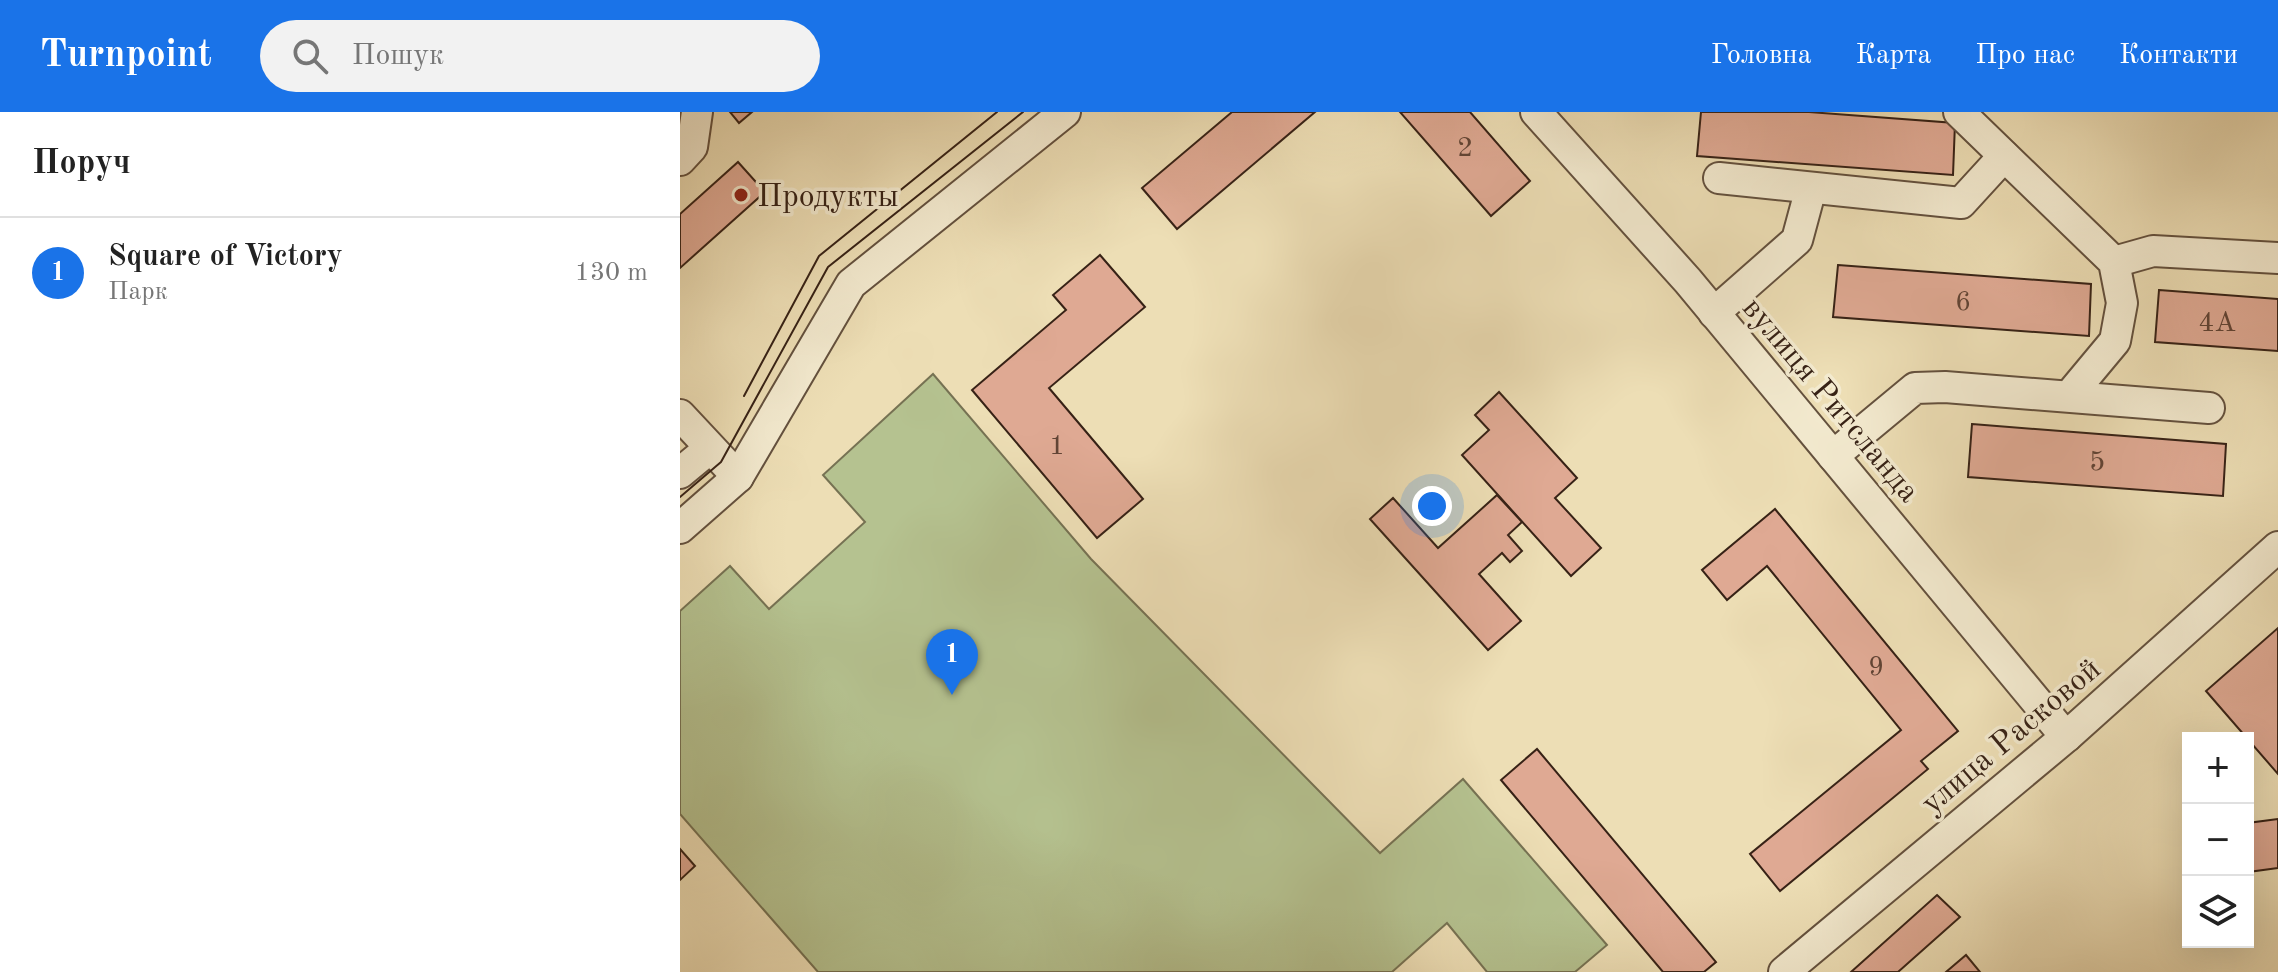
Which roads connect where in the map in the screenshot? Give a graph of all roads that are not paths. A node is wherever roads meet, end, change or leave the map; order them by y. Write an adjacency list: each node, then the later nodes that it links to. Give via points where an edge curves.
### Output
1 (697, 112): 6 (street, via 692,147)
2 (1065, 112): 18 (street, via 851,284)
3 (1536, 112): 11 (street, вулиця Ритсланда)
4 (1959, 112): 5 (street)
5 (2004, 156): 8 (street, via 1961,203); 10 (street)
6 (680, 160)
7 (1719, 178): 8 (street)
8 (1811, 188): 11 (street, via 1797,240)
9 (2278, 258): 10 (street, via 2153,251)
10 (2114, 262): 12 (street, via 2122,303 2115,341)
11 (1714, 313): 16 (street, вулиця Ритсланда)
12 (2070, 395): 13 (street); 16 (street, via 1915,388)
13 (2209, 408)
14 (680, 415): 15 (street)
15 (709, 449): 17 (street); 18 (street)
16 (1833, 456): 21 (street, вулиця Ритсланда)
17 (680, 473)
18 (738, 477): 19 (street)
19 (680, 528)
20 (2278, 547): 21 (street, улица Расковой)
21 (2066, 737): 22 (street, улица Расковой)
22 (1784, 972)

